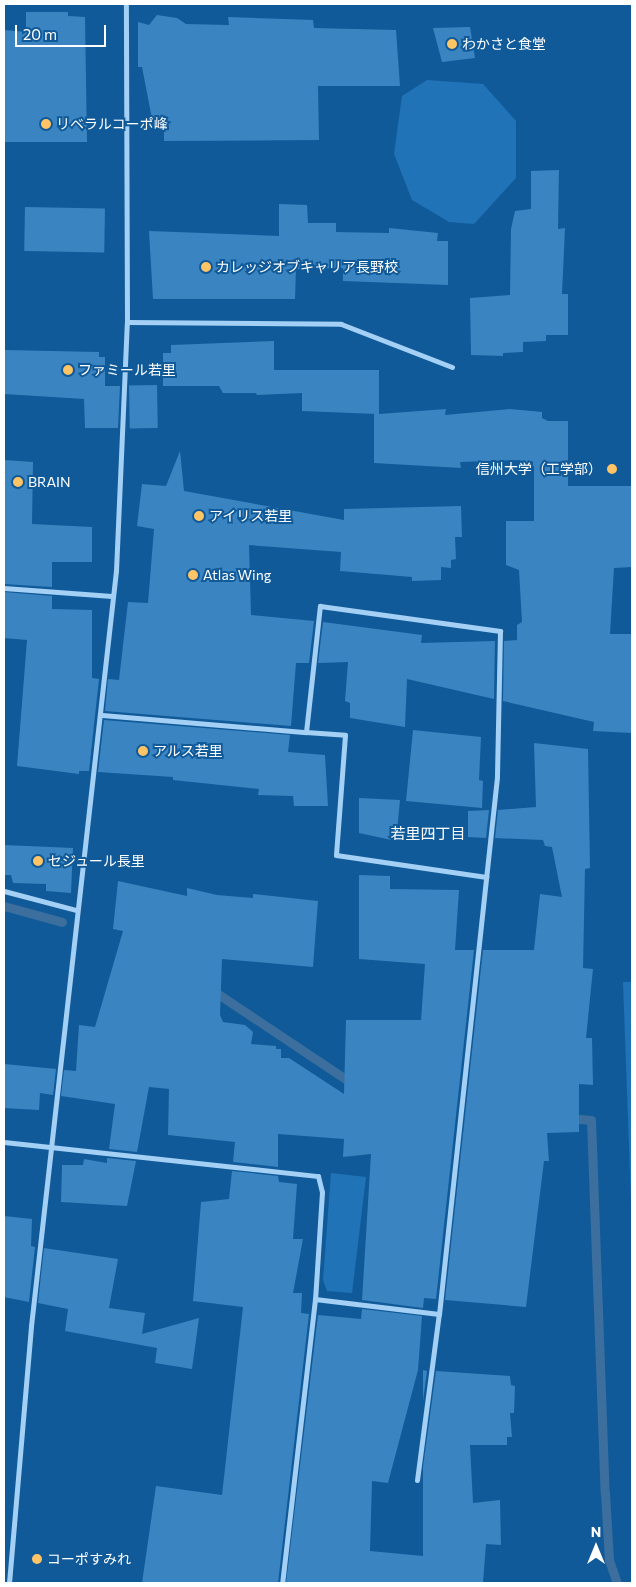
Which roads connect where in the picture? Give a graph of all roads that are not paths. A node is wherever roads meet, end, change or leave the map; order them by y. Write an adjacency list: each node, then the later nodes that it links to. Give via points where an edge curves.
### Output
1 (126, 4): 2 (street)
2 (127, 322): 3 (street, via 341,324); 5 (street)
3 (452, 367)
4 (4, 588): 5 (street)
5 (112, 596): 6 (street)
6 (102, 715): 7 (street); 10 (street)
7 (306, 732): 8 (street, via 345,736 336,855); 8 (street, via 320,606 500,630 497,777)
8 (486, 877): 14 (street)
9 (4, 891): 10 (street)
10 (76, 910): 12 (street)
11 (4, 1142): 12 (street)
12 (50, 1148): 13 (street, via 318,1176 322,1192); 16 (street)
13 (315, 1298): 14 (street); 17 (street)
14 (439, 1314): 15 (street)
15 (417, 1480)
16 (9, 1583)
17 (282, 1583)

